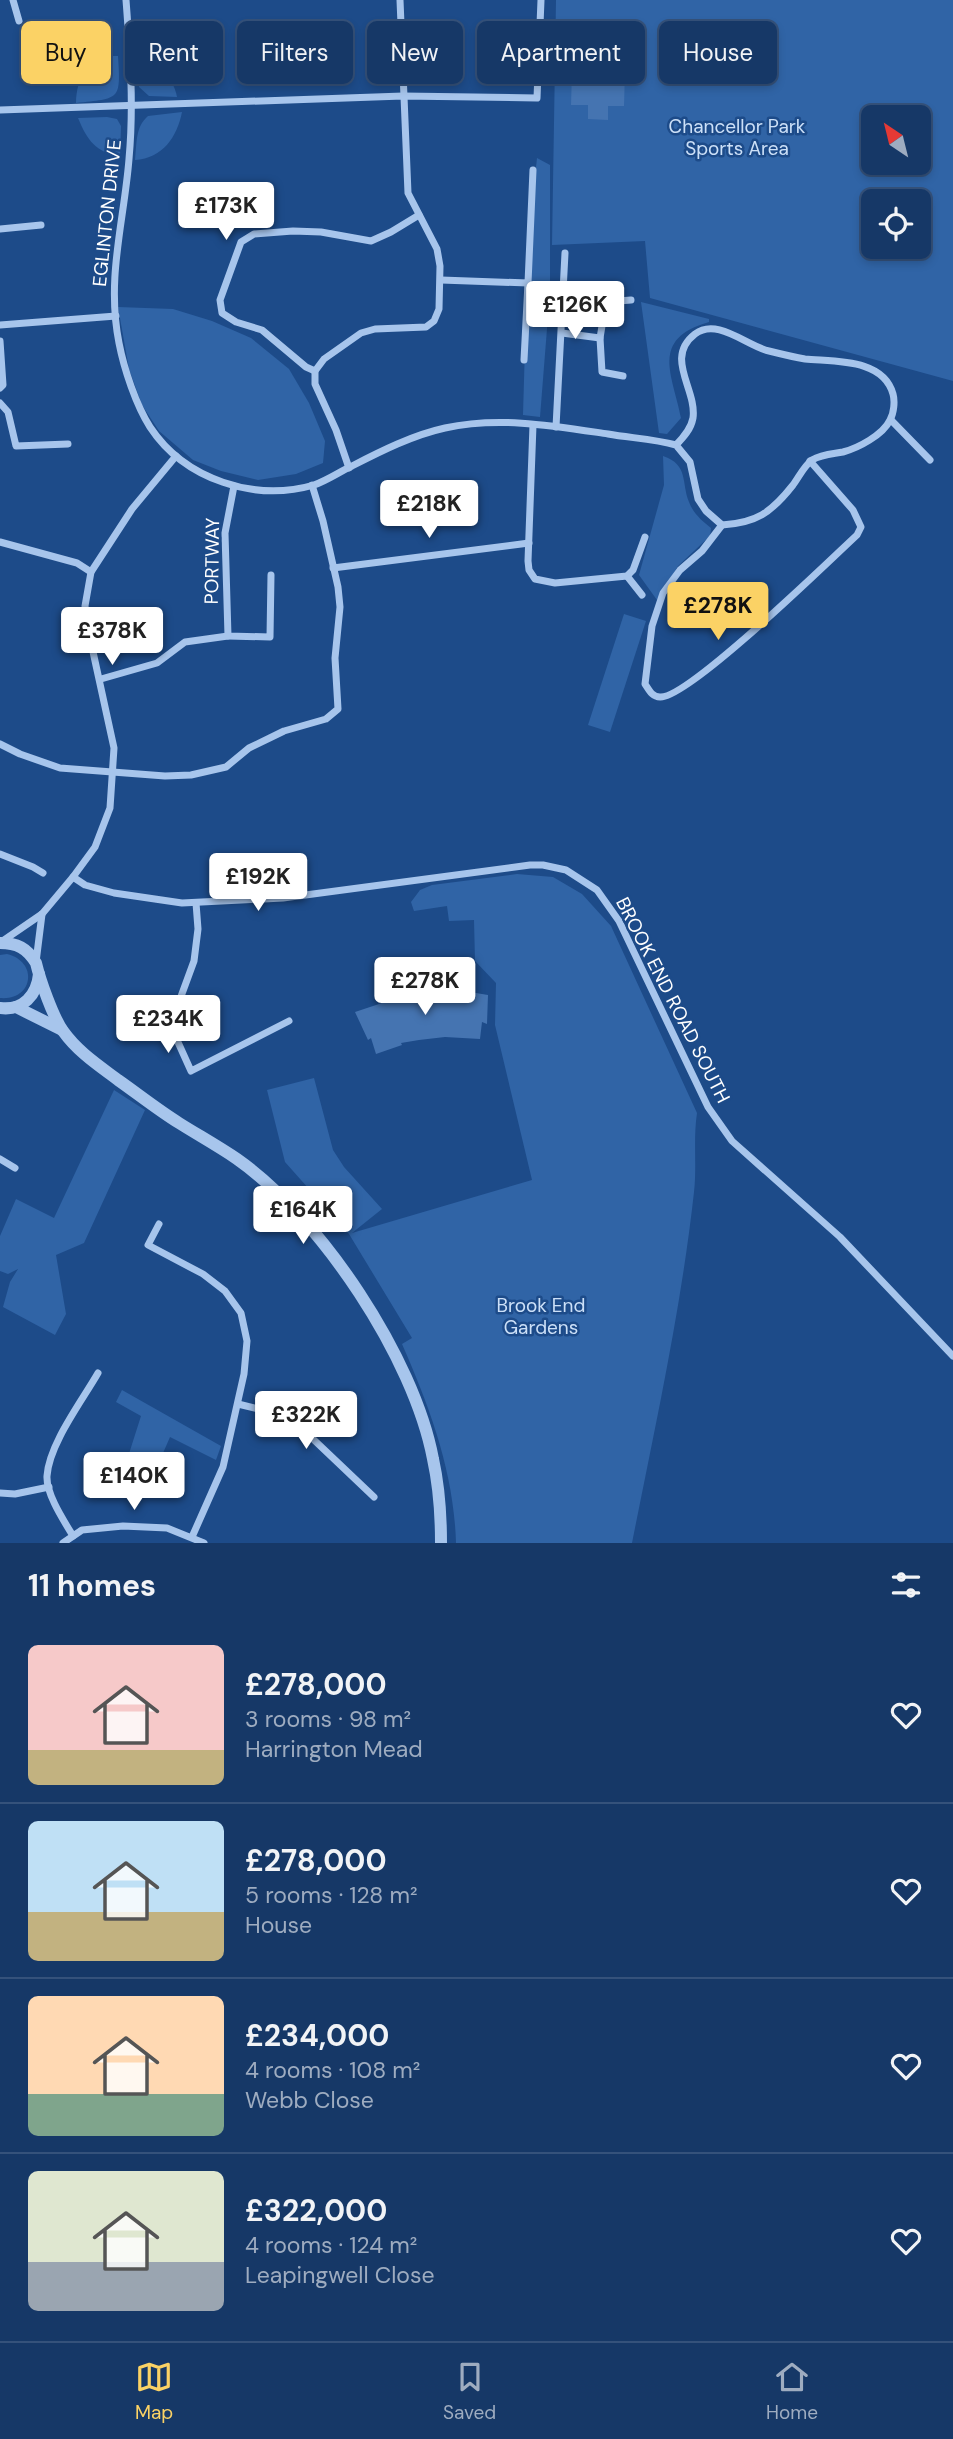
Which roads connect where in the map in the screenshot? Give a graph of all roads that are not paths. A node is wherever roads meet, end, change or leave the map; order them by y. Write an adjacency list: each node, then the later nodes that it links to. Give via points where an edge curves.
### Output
1 (13, 0): 5 (street)
2 (126, 0): 7 (street, EGLINTON DRIVE)
3 (397, 0): 6 (street)
4 (541, 0): 6 (street, via 537,98)
5 (19, 21)
6 (403, 96): 7 (street); 10 (street, via 408,193)
7 (133, 107): 8 (street); 17 (street, EGLINTON DRIVE, via 115,257)
8 (0, 110)
9 (533, 170): 15 (street)
10 (419, 215): 14 (street, via 437,249); 23 (street, via 371,241 293,231 254,234 241,242 220,300 222,313 262,330)
11 (40, 226): 12 (street)
12 (0, 229)
13 (565, 253): 19 (street)
14 (441, 280): 15 (street); 23 (street, via 439,309 426,327 375,328 361,333 324,359)
15 (528, 283): 22 (street)
16 (631, 300): 20 (street, via 606,302)
17 (116, 316): 18 (street); 32 (street, EGLINTON DRIVE, via 131,384 150,427)
18 (0, 325)
19 (562, 333): 20 (street); 29 (street)
20 (600, 338): 24 (street, via 602,372)
21 (0, 341): 25 (street)
22 (524, 359)
23 (315, 371): 35 (street)
24 (623, 376)
25 (0, 388)
26 (0, 403): 30 (street, via 8,412 16,446)
27 (891, 420): 31 (street, via 891,387 872,370 853,363 767,351 728,333 703,329 693,335 681,358 693,420); 33 (street); 34 (street, via 867,441)
28 (533, 425): 29 (street, EGLINTON DRIVE); 35 (street, EGLINTON DRIVE, via 445,428); 41 (street)
29 (556, 427): 31 (street, EGLINTON DRIVE)
30 (68, 444)
31 (676, 445): 38 (street, via 690,462 698,499)
32 (176, 456): 37 (street, EGLINTON DRIVE); 43 (street, via 132,509)
33 (930, 460)
34 (810, 461): 38 (street, via 791,488 759,517); 38 (street, via 853,510 862,527 857,535 755,631 697,677 658,698 645,684 652,626 663,593)
35 (349, 468): 36 (street, EGLINTON DRIVE)
36 (312, 485): 37 (street, EGLINTON DRIVE, via 265,491); 42 (street)
37 (234, 486): 47 (street, PORTWAY, via 225,533)
38 (722, 524)
39 (645, 537): 45 (street)
40 (0, 542): 43 (street, via 77,563)
41 (529, 543): 42 (street); 45 (street, via 529,570 535,579)
42 (333, 568): 50 (street, via 340,607 335,659 338,709 326,719 249,748 226,767 191,775)
43 (91, 572): 48 (street, via 85,606)
44 (271, 575): 47 (street, via 270,637)
45 (627, 576): 46 (street)
46 (642, 595)
47 (228, 636): 48 (street, via 185,642 157,663)
48 (101, 680): 50 (street, via 114,748)
49 (0, 744): 50 (street, via 52,766)
50 (113, 772): 53 (street, via 110,808 95,847)
51 (0, 854): 52 (street)
52 (43, 873)
53 (73, 877): 54 (street, BROOK END ROAD SOUTH, via 114,893); 55 (street)
54 (196, 903): 60 (street, via 194,961 172,1021 191,1071); 65 (street, BROOK END ROAD SOUTH, via 283,898 530,865 554,867 581,878 597,890 619,921 708,1107 732,1141 841,1237)
55 (42, 914): 56 (street); 57 (street)
56 (0, 943): 57 (street, via 21,946)
57 (37, 968): 58 (street, via 33,994); 61 (street)
58 (16, 1007): 59 (street); 61 (street)
59 (0, 1008)
60 (289, 1021)
61 (62, 1030): 75 (street, via 83,1054 265,1181 341,1266 388,1343 419,1412 433,1457)
62 (0, 1158): 63 (street)
63 (15, 1168)
64 (159, 1224): 67 (street, via 148,1245 203,1274 225,1291 241,1313 247,1340)
65 (953, 1356)
66 (98, 1373): 68 (street, via 55,1448 46,1478)
67 (238, 1404): 70 (street, via 293,1420); 72 (street, via 223,1467)
68 (50, 1487): 69 (street); 71 (street)
69 (0, 1493)
70 (373, 1497)
71 (73, 1536): 72 (street, via 82,1530 122,1526 167,1528); 73 (street)
72 (192, 1537): 74 (street)
73 (63, 1543)
74 (204, 1543)
75 (441, 1543)

